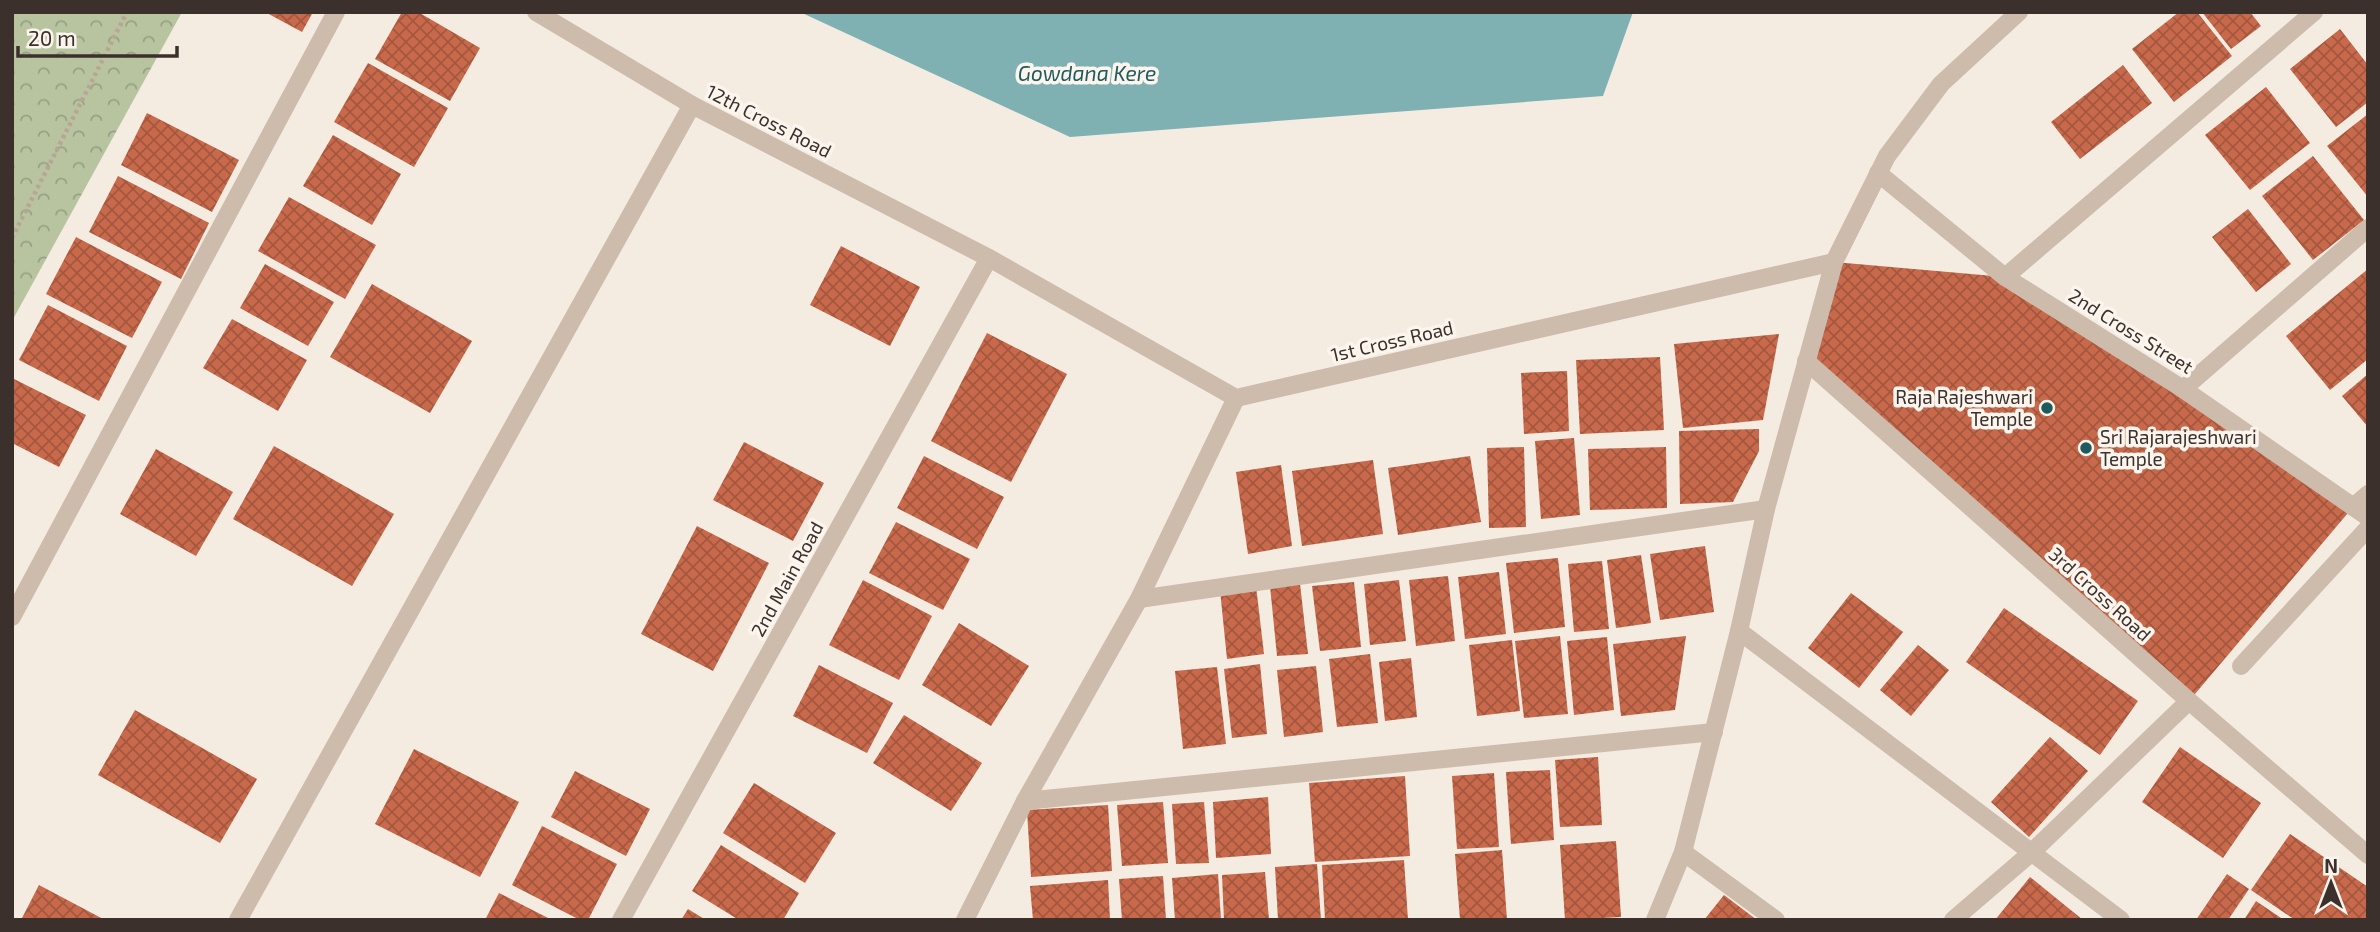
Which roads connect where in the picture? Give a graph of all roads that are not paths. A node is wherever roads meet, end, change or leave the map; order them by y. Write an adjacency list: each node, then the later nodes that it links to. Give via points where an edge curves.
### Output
1 (337, 12): 19 (street)
2 (536, 12): 5 (street, 12th Cross Road)
3 (2020, 12): 6 (street, via 1941,84)
4 (2314, 12): 10 (street)
5 (692, 105): 8 (street, 12th Cross Road); 28 (street)
6 (1878, 173): 9 (street); 10 (street, 2nd Cross Street)
7 (2368, 228): 12 (street)
8 (989, 258): 13 (street); 29 (street, 2nd Main Road)
9 (1834, 262): 11 (street); 13 (street, 1st Cross Road)
10 (2005, 277): 12 (street, 2nd Cross Street)
11 (1805, 361): 15 (street); 22 (street, 3rd Cross Road)
12 (2183, 389): 16 (street, 2nd Cross Street)
13 (1236, 398): 18 (street)
14 (2368, 494): 16 (street)
15 (1766, 509): 18 (street); 20 (street)
16 (2360, 512)
17 (2368, 528): 21 (street)
18 (1139, 599): 24 (street)
19 (12, 617)
20 (1740, 631): 23 (street); 26 (street)
21 (2241, 666)
22 (2189, 701): 26 (street); 27 (street, 3rd Cross Road)
23 (1714, 732): 24 (street); 25 (street)
24 (1025, 801): 30 (street)
25 (1683, 852): 31 (street); 32 (street)
26 (2032, 852): 33 (street); 34 (street)
27 (2368, 855)
28 (238, 920)
29 (621, 920)
30 (965, 920)
31 (1655, 920)
32 (1776, 920)
33 (1953, 920)
34 (2121, 920)

